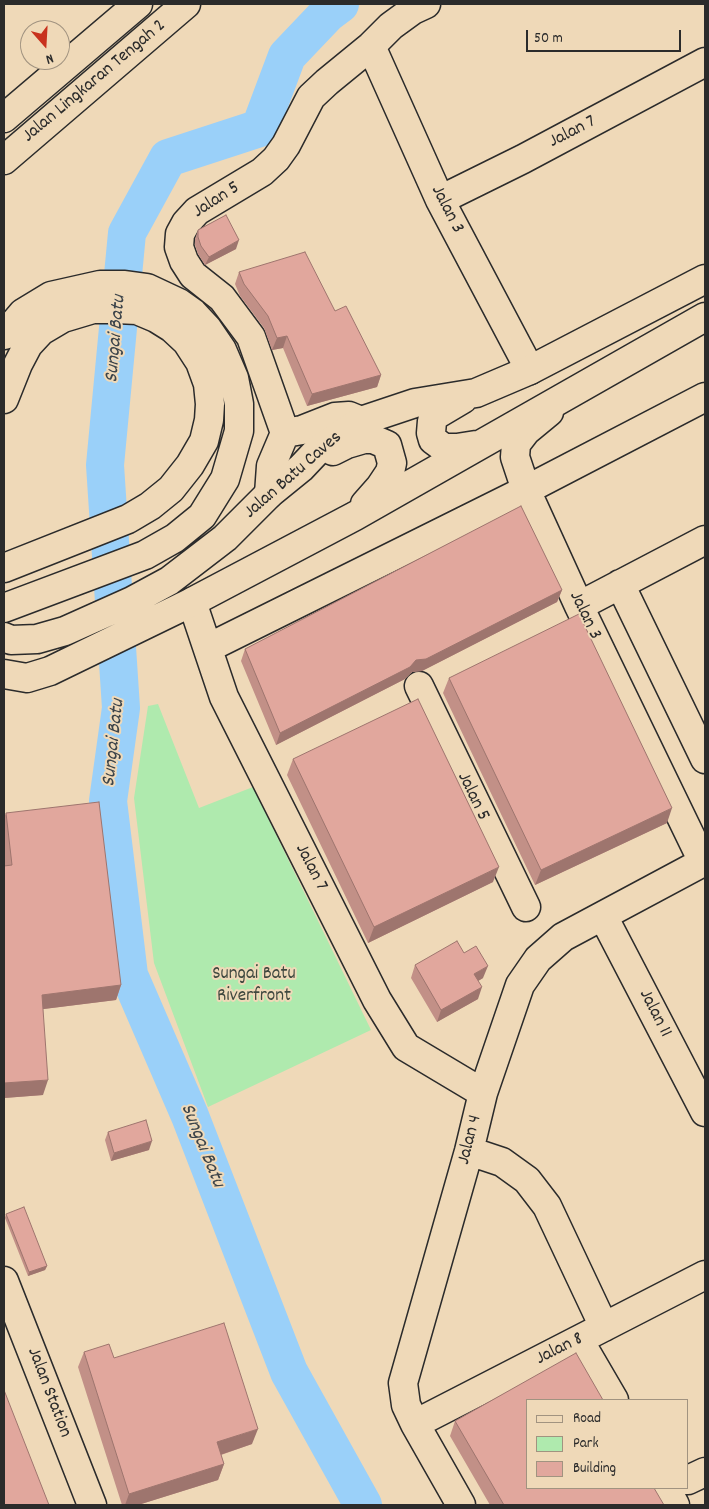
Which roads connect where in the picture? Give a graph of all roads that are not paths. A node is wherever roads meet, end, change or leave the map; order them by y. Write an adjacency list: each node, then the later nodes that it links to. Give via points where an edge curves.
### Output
1 (138, 4): 6 (main road, Jalan Lingkaran Tengah 2)
2 (186, 4): 7 (main road, Jalan Lingkaran Tengah 2)
3 (426, 4): 4 (main road, Jalan 5, via 391,26)
4 (371, 46): 8 (main road, Jalan 3); 18 (main road, Jalan 5, via 311,97 286,145 262,172 196,211 180,234 179,247 184,261 194,275 222,298 251,337)
5 (705, 62): 8 (main road, Jalan 7)
6 (4, 118)
7 (4, 160)
8 (440, 200): 12 (main road, Jalan 3)
9 (705, 279): 12 (main road, Jalan Batu Caves)
10 (705, 318): 13 (main road)
11 (4, 335): 29 (main road, via 23,313 51,296 100,285 147,288 179,302 207,328 222,350 234,378 239,404 239,431 225,479 202,516 175,538 145,555)
12 (530, 370): 14 (main road, Jalan Batu Caves)
13 (582, 387): 19 (main road); 21 (main road, Jalan 3, via 526,430 516,444 515,457)
14 (476, 393): 17 (main road, Jalan Batu Caves, via 415,403); 19 (main road, via 436,415 430,433 433,440 444,448)
15 (705, 397): 21 (main road)
16 (4, 399): 25 (main road, via 28,345 41,331 63,318 93,310 136,310 172,328 187,342 200,362 208,384 209,420 204,441 190,465 150,506 128,519)
17 (361, 421): 18 (main road, via 349,416 335,417); 20 (main road, Jalan Batu Caves, via 318,450)
18 (285, 433): 22 (main road, via 271,466)
19 (480, 444): 23 (main road)
20 (301, 468): 22 (main road, Jalan Batu Caves); 23 (main road, via 355,441 373,438 387,445 392,462 390,472)
21 (526, 490): 28 (main road, Jalan 3); 31 (main road)
22 (269, 494): 30 (main road, Jalan Batu Caves, via 225,538 169,581 65,630 37,639)
23 (355, 516): 27 (main road)
24 (705, 540): 26 (main road)
25 (4, 568)
26 (620, 584): 28 (main road); 34 (main road)
27 (185, 605): 31 (main road, Jalan 7); 32 (main road, via 50,671)
28 (579, 606): 35 (main road, Jalan 3)
29 (4, 608)
30 (6, 640)
31 (208, 648): 40 (main road, Jalan 7, via 224,698 377,1000 406,1047)
32 (12, 679)
33 (419, 686): 37 (main road, Jalan 5)
34 (705, 760)
35 (696, 820): 36 (main road, Jalan 3)
36 (704, 862): 38 (main road, Jalan 4)
37 (526, 908)
38 (603, 916): 39 (main road, Jalan 11); 40 (main road, Jalan 4, via 563,936 538,959 520,985)
39 (695, 1069): 41 (main road, Jalan 11)
40 (483, 1093): 42 (main road, Jalan 4)
41 (705, 1112)
42 (469, 1151): 45 (main road, via 502,1162 527,1180 547,1206); 48 (main road, Jalan 4, via 403,1383 406,1404)
43 (705, 1275): 45 (main road, Jalan 8)
44 (4, 1281): 51 (main road, Jalan Station)
45 (604, 1327): 46 (main road, Jalan 8)
46 (579, 1340): 47 (main road); 48 (main road, Jalan 8)
47 (613, 1399)
48 (415, 1424): 52 (main road, Jalan 4)
49 (705, 1472): 50 (main road)
50 (689, 1481)
51 (92, 1505)
52 (461, 1505)

